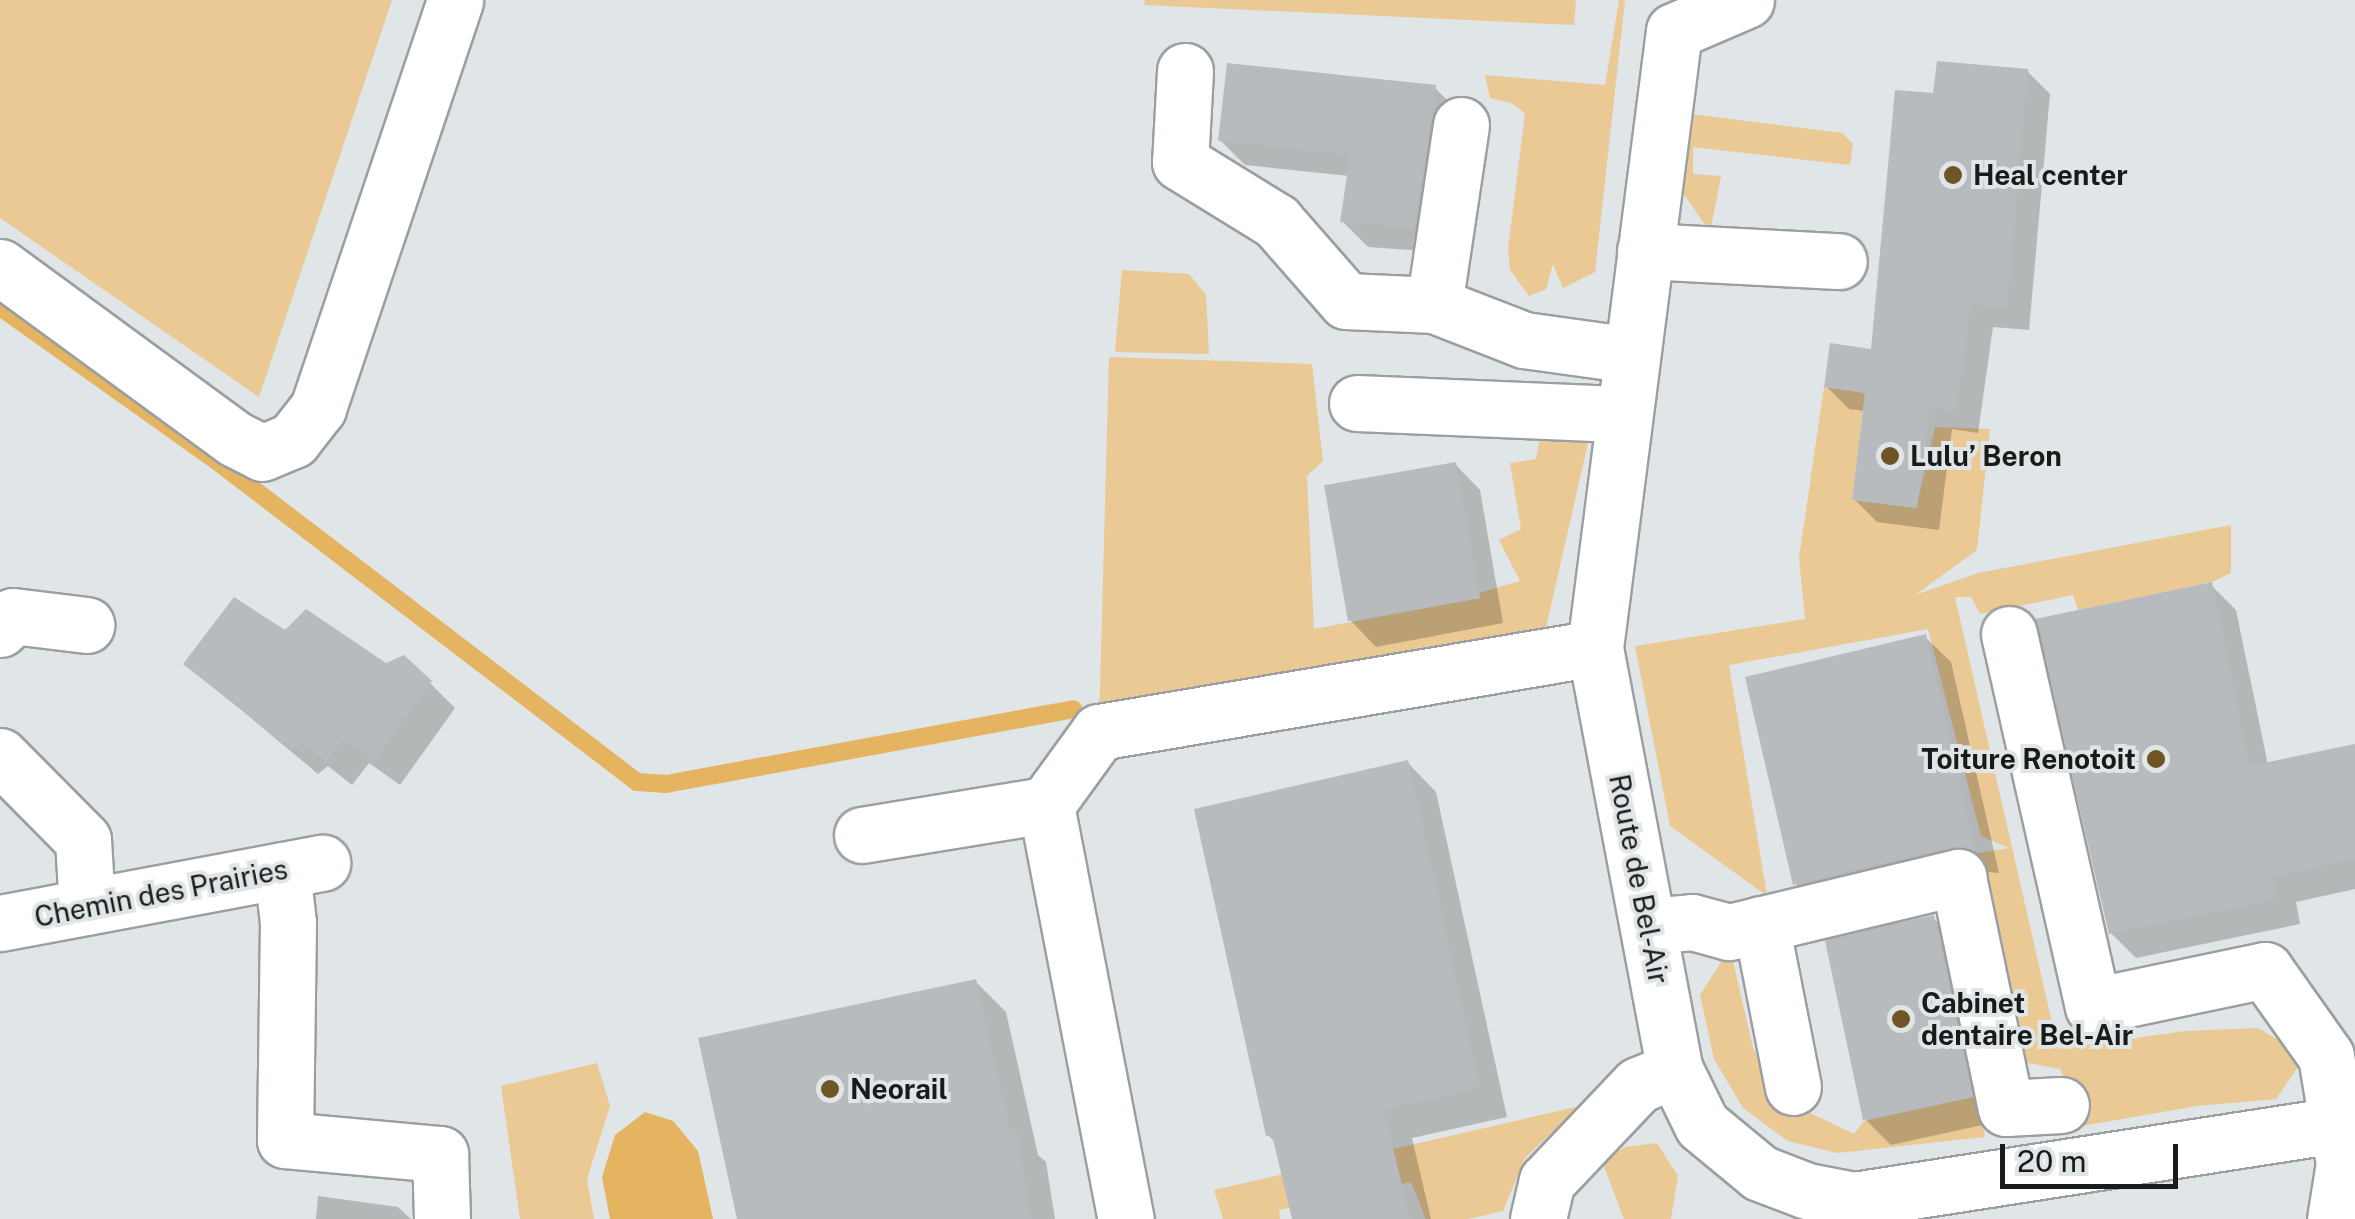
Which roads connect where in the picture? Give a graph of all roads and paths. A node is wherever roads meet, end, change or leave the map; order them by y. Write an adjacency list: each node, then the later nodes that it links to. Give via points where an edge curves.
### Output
1 (455, 0): 7 (street, via 318,408 293,440 262,452 235,439)
2 (1746, 0): 5 (street, Route de Bel-Air, via 1674,31)
3 (1185, 71): 8 (street, via 1180,162 1276,222 1346,301)
4 (1461, 125): 8 (street)
5 (1645, 251): 6 (street); 9 (street, Route de Bel-Air)
6 (1839, 261)
7 (0, 267)
8 (1434, 305): 9 (street, via 1524,340)
9 (1632, 355): 11 (street, Route de Bel-Air)
10 (1357, 402): 11 (street)
11 (1624, 414): 15 (street, Route de Bel-Air)
12 (86, 625): 13 (street, via 13,616)
13 (0, 628)
14 (2010, 634): 26 (street, via 2094,1006 2265,970 2326,1056)
15 (1596, 648): 17 (street, via 1099,732); 22 (street, Route de Bel-Air)
16 (0, 756): 19 (street, via 83,840)
17 (1046, 804): 18 (street); 29 (street)
18 (862, 835)
19 (87, 907): 20 (street, Chemin des Prairies); 28 (street, Chemin des Prairies, via 302,867 288,923 285,1140 440,1154)
20 (0, 924)
21 (1761, 924): 22 (street, via 1729,932 1692,922); 24 (street); 25 (street, via 1958,877 2006,1108)
22 (1648, 926): 23 (street, Route de Bel-Air)
23 (1675, 1070): 27 (street, Route de Bel-Air, via 1702,1125); 30 (street, via 1638,1085 1547,1181)
24 (1793, 1087)
25 (2061, 1105)
26 (2348, 1145): 27 (street, Route de Bel-Air); 31 (street)
27 (1802, 1205)
28 (442, 1219)
29 (1126, 1219)
30 (1538, 1219)
31 (2334, 1219)

